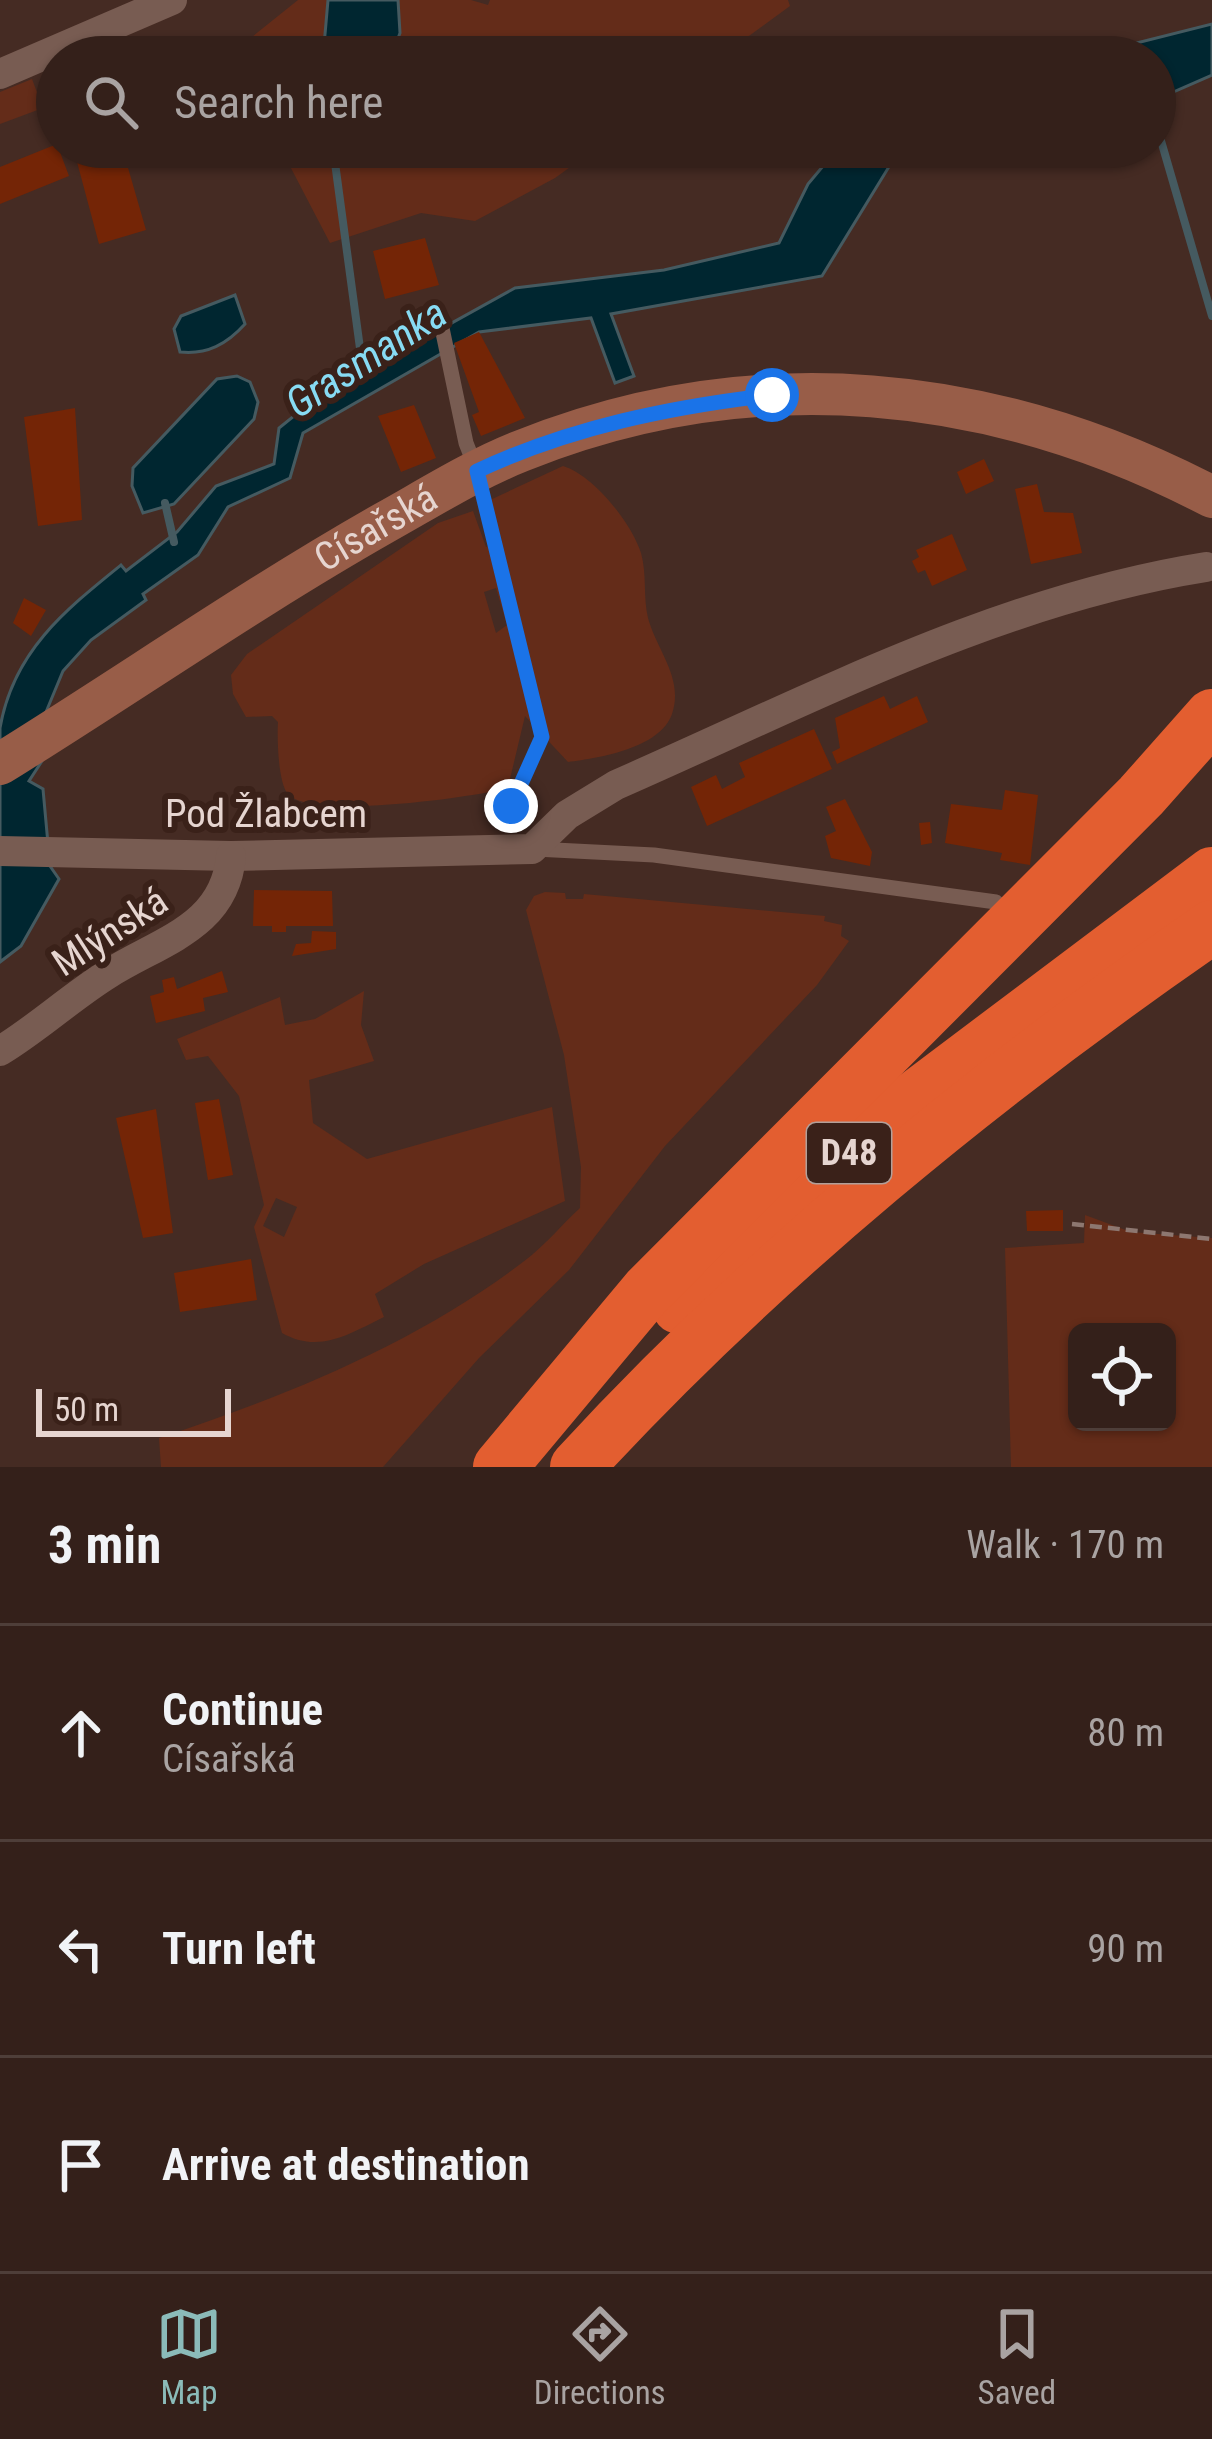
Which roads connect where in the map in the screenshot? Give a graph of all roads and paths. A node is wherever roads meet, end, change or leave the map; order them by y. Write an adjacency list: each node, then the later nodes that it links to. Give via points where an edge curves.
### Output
1 (172, 0): 2 (street)
2 (88, 36)
3 (36, 59): 4 (street)
4 (0, 74)
5 (442, 328): 6 (lane)
6 (477, 471): 7 (street, Císařská, via 638,415 772,395 903,398 1029,421 1146,463); 10 (street, Císařská, via 240,608); 13 (path, via 542,737)
7 (1212, 497)
8 (1206, 567): 11 (street, via 1133,578 977,627 616,785)
9 (1212, 716): 21 (highway, via 648,1290)
10 (0, 764)
11 (532, 849): 13 (street, Pod Žlabcem); 16 (lane, via 654,855)
12 (0, 850): 14 (street, Pod Žlabcem)
13 (495, 850): 14 (street, Pod Žlabcem)
14 (231, 856): 18 (street, Mlýnská, via 223,894 196,924)
15 (1212, 874): 22 (highway, D48, via 1016,1017 835,1165)
16 (996, 902)
17 (1212, 926): 23 (highway, D48, via 863,1197)
18 (0, 1051)
19 (1072, 1224): 20 (path)
20 (1212, 1239)
21 (500, 1467)
22 (518, 1467)
23 (578, 1467)

